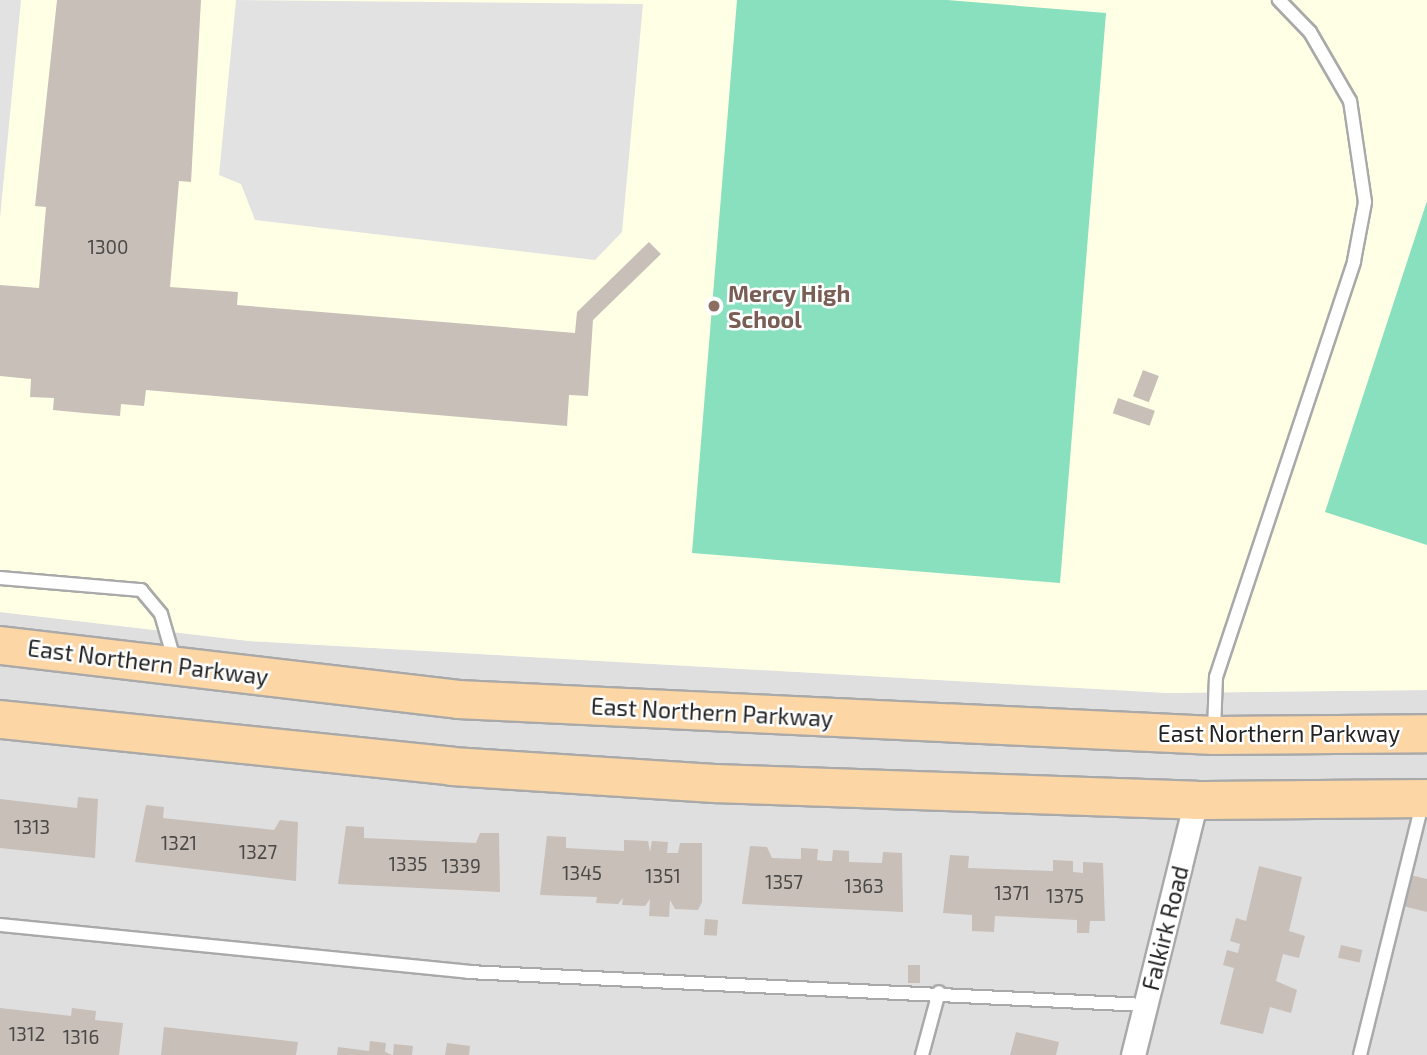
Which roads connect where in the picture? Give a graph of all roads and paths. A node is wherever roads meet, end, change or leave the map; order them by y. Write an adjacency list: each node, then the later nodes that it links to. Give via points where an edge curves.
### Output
1 (1279, 0): 7 (lane, via 1310,32 1350,101 1365,202 1354,261 1216,677)
2 (0, 578): 4 (lane, via 141,590 161,614)
3 (0, 645): 4 (main road, East Northern Parkway)
4 (177, 665): 7 (main road, East Northern Parkway, via 458,699)
5 (0, 719): 9 (main road, via 465,767 714,783)
6 (1427, 733): 7 (main road, East Northern Parkway)
7 (1214, 735)
8 (1425, 798): 9 (main road); 15 (lane)
9 (1196, 800): 12 (street, Falkirk Road)
10 (0, 925): 11 (lane, via 468,972)
11 (939, 992): 12 (lane); 13 (lane)
12 (1145, 1005): 14 (street, Falkirk Road)
13 (922, 1055)
14 (1133, 1055)
15 (1360, 1055)

